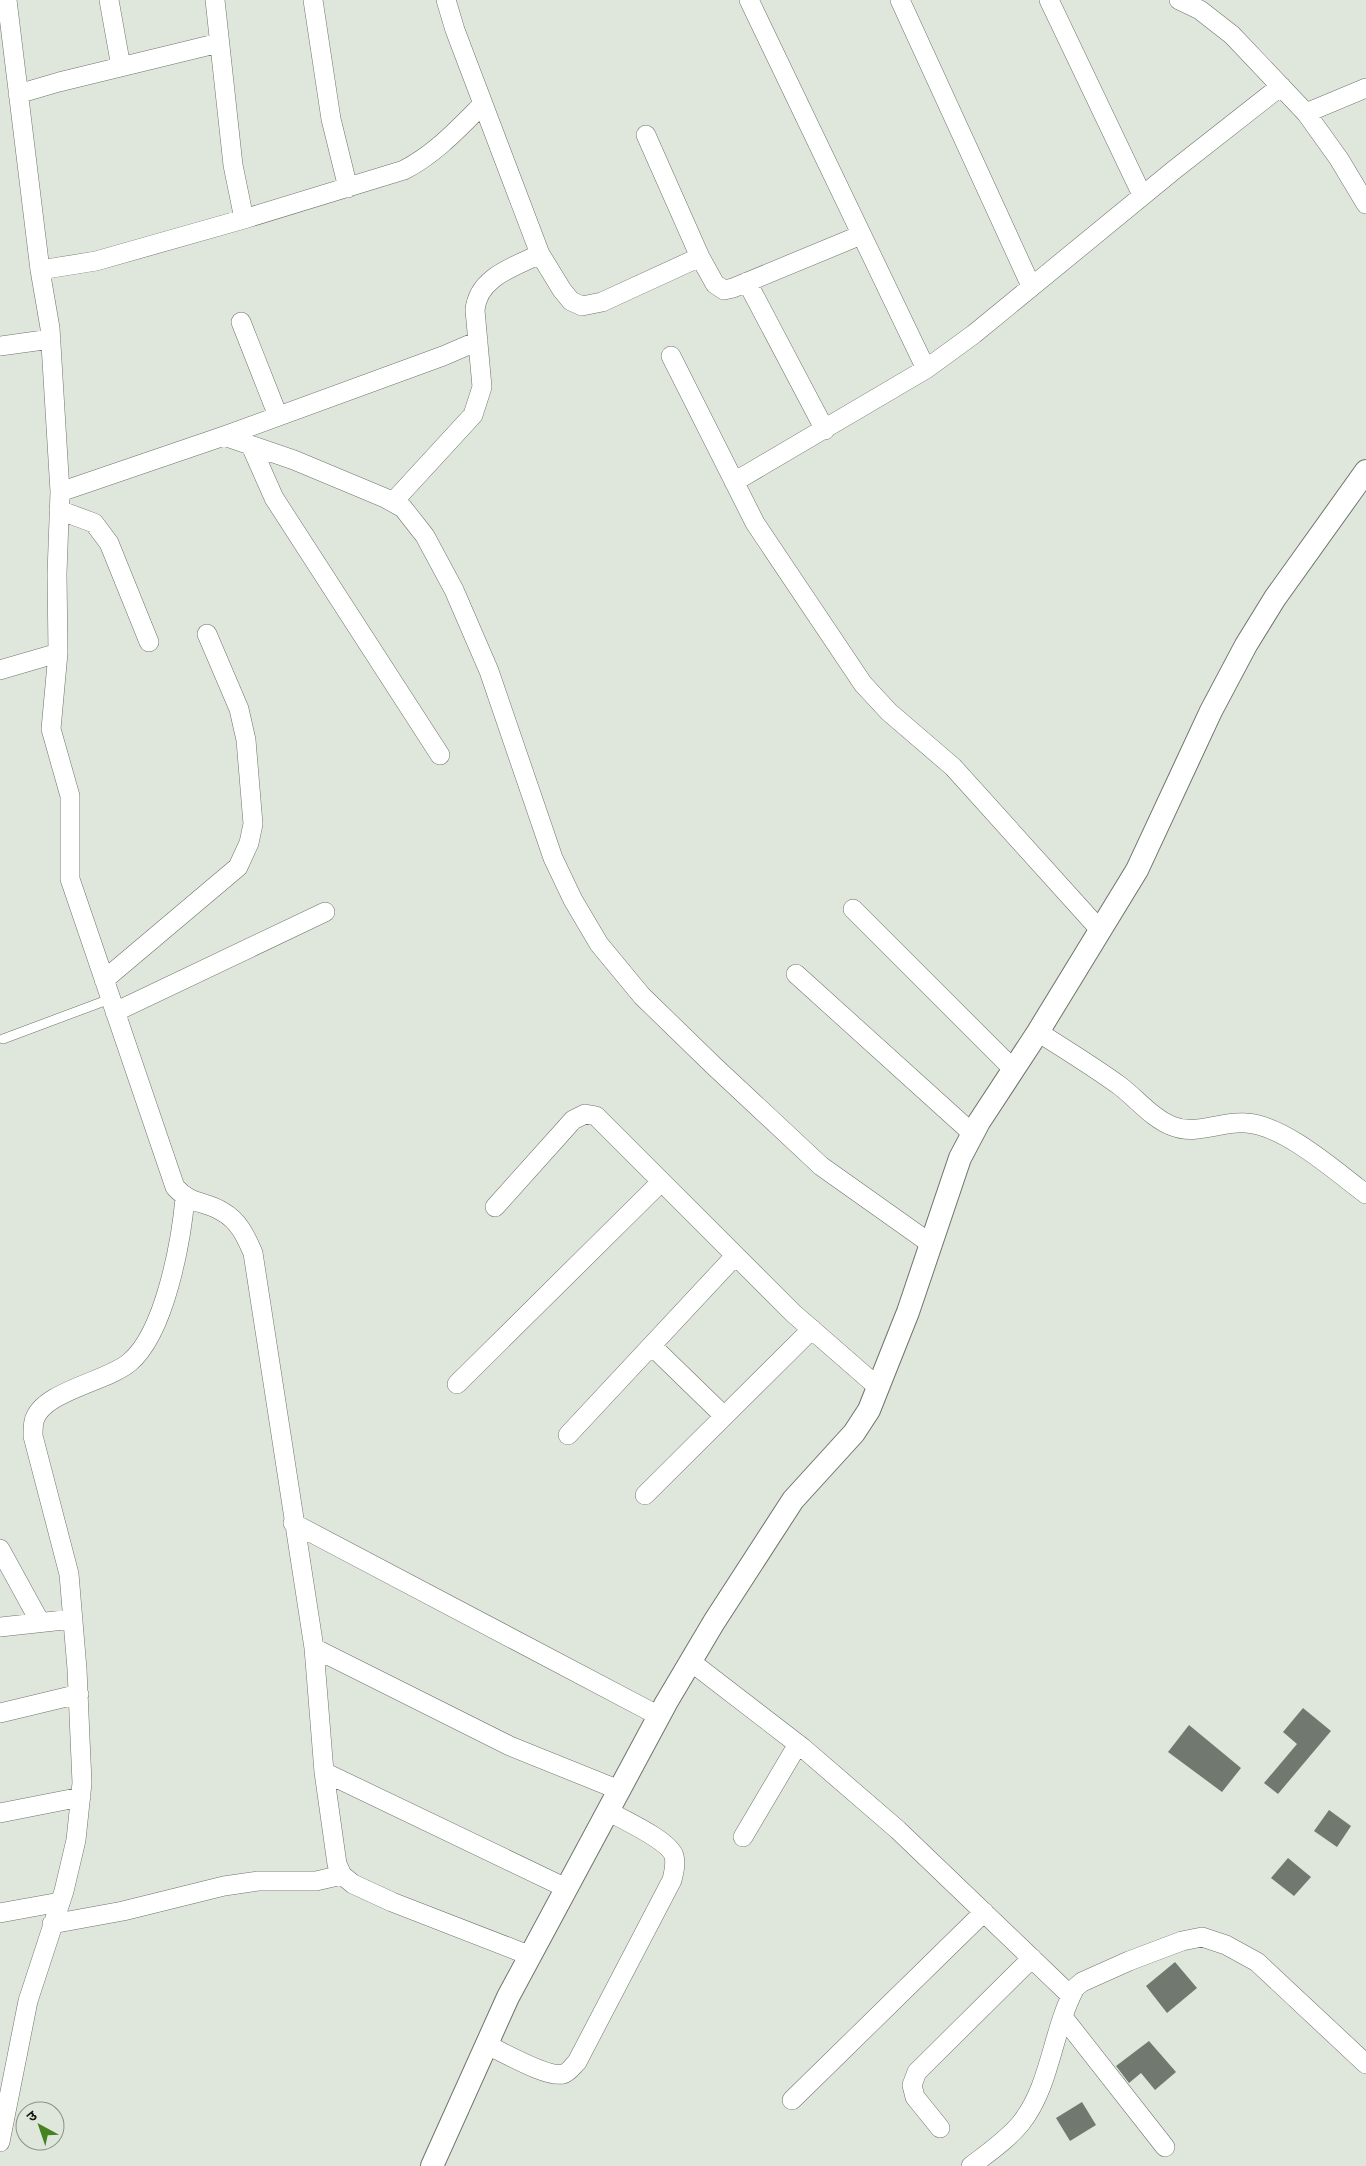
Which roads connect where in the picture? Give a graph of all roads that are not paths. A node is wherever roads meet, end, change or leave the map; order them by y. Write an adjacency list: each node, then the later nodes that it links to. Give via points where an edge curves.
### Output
1 (7, 0): 10 (street)
2 (109, 0): 12 (street)
3 (215, 0): 11 (street)
4 (313, 0): 19 (street, via 331,119)
5 (446, 0): 16 (street)
6 (749, 0): 23 (street)
7 (900, 0): 28 (street)
8 (1048, 0): 20 (street)
9 (1179, 0): 13 (street, via 1200,10 1232,35)
10 (5, 23): 15 (street)
11 (219, 43): 12 (street); 22 (street, via 233,166)
12 (122, 67): 15 (street)
13 (1281, 86): 17 (street); 20 (street)
14 (1366, 88): 17 (street)
15 (18, 94): 26 (street)
16 (483, 104): 19 (street, via 420,162); 24 (street)
17 (1306, 113): 21 (street)
18 (646, 136): 25 (street)
19 (348, 188): 22 (street)
20 (1142, 195): 28 (street)
21 (1366, 204)
22 (244, 219): 26 (street, via 96,260)
23 (861, 235): 27 (street); 34 (street)
24 (540, 254): 25 (street, via 562,290 571,301 582,306 602,302); 31 (street, via 495,276 481,289 475,310)
25 (700, 257): 27 (street, via 715,284 724,290)
26 (40, 270): 30 (street)
27 (747, 282): 36 (street)
28 (1031, 286): 34 (street)
29 (240, 322): 35 (street)
30 (51, 339): 32 (street); 41 (street)
31 (478, 341): 35 (street); 42 (street, via 482,386 473,415)
32 (0, 346)
33 (671, 356): 40 (street)
34 (926, 369): 36 (street)
35 (278, 416): 37 (street)
36 (825, 430): 40 (street)
37 (224, 436): 38 (street); 41 (street)
38 (251, 446): 42 (street, via 294,460); 47 (street, via 274,498)
39 (1366, 471): 50 (street, via 1275,598 1246,645 1211,711 1137,870)
40 (734, 482): 50 (street, via 755,523 863,684 889,712 953,767)
41 (60, 501): 44 (street, via 94,523 109,543); 45 (street)
42 (393, 502): 62 (street, via 403,508 425,536 454,590 489,671 554,858 573,900 599,944 642,996 821,1166)
43 (207, 634): 52 (street, via 238,709 246,740 253,824 250,842 238,867)
44 (149, 642)
45 (58, 653): 46 (street); 52 (street, via 51,729 70,796 70,879)
46 (0, 670)
47 (440, 755)
48 (852, 909): 56 (street)
49 (325, 912): 53 (street)
50 (1100, 931): 54 (street)
51 (796, 974): 57 (street)
52 (104, 980): 53 (street)
53 (112, 1006): 55 (lane); 60 (street, via 174,1187)
54 (1038, 1032): 56 (street); 59 (street, via 1112,1080 1170,1125 1186,1130 1245,1123 1264,1126 1293,1140)
55 (4, 1039)
56 (1014, 1070): 57 (street)
57 (973, 1134): 62 (street, via 960,1158)
58 (661, 1182): 61 (street, via 596,1116 585,1114 573,1120); 63 (street); 66 (street)
59 (1366, 1194)
60 (185, 1198): 71 (street, via 223,1212 238,1225 253,1253); 73 (street, via 180,1243 158,1319 147,1342 130,1362 105,1377 53,1399 34,1420 33,1436 69,1574)
61 (495, 1207)
62 (931, 1244): 67 (street)
63 (735, 1256): 64 (street); 65 (street)
64 (812, 1329): 67 (street); 68 (street)
65 (652, 1346): 68 (street); 69 (street)
66 (457, 1384)
67 (879, 1388): 77 (street, via 854,1433 793,1500)
68 (724, 1416): 70 (street)
69 (568, 1435)
70 (646, 1495)
71 (293, 1523): 76 (street); 80 (street)
72 (0, 1549): 74 (street)
73 (73, 1619): 74 (street); 78 (street)
74 (40, 1622): 75 (street)
75 (0, 1628)
76 (314, 1648): 82 (street); 83 (street, via 510,1746)
77 (690, 1662): 80 (street); 81 (street)
78 (79, 1694): 79 (street); 84 (street)
79 (0, 1713)
80 (659, 1716): 83 (street)
81 (798, 1744): 87 (street); 91 (street, via 898,1830)
82 (324, 1772): 88 (street, via 337,1864); 89 (street)
83 (619, 1790): 85 (street)
84 (81, 1797): 86 (street); 90 (street, via 76,1840)
85 (608, 1811): 89 (street); 98 (street, via 667,1846 674,1855 672,1880 571,2068 564,2074 552,2075)
86 (0, 1813)
87 (743, 1837)
88 (342, 1875): 93 (street, via 316,1881 258,1881 224,1886 123,1911); 94 (street, via 353,1884 392,1902)
89 (566, 1888): 94 (street)
90 (60, 1902): 92 (street); 93 (street)
91 (984, 1912): 95 (street); 100 (street)
92 (0, 1913)
93 (52, 1924): 102 (street, via 28,2001)
94 (531, 1956): 98 (street)
95 (1032, 1958): 96 (street); 101 (street, via 917,2072 912,2085 915,2097)
96 (1071, 1996): 97 (street); 99 (street, via 1074,1988 1102,1972 1182,1941 1202,1937 1226,1945 1257,1962)
97 (1064, 2018): 103 (street); 105 (street, via 1033,2104 1006,2139)
98 (487, 2045): 104 (street)
99 (1366, 2064)
100 (792, 2100)
101 (940, 2128)
102 (0, 2142)
103 (1164, 2148)
104 (432, 2166)
105 (971, 2166)

